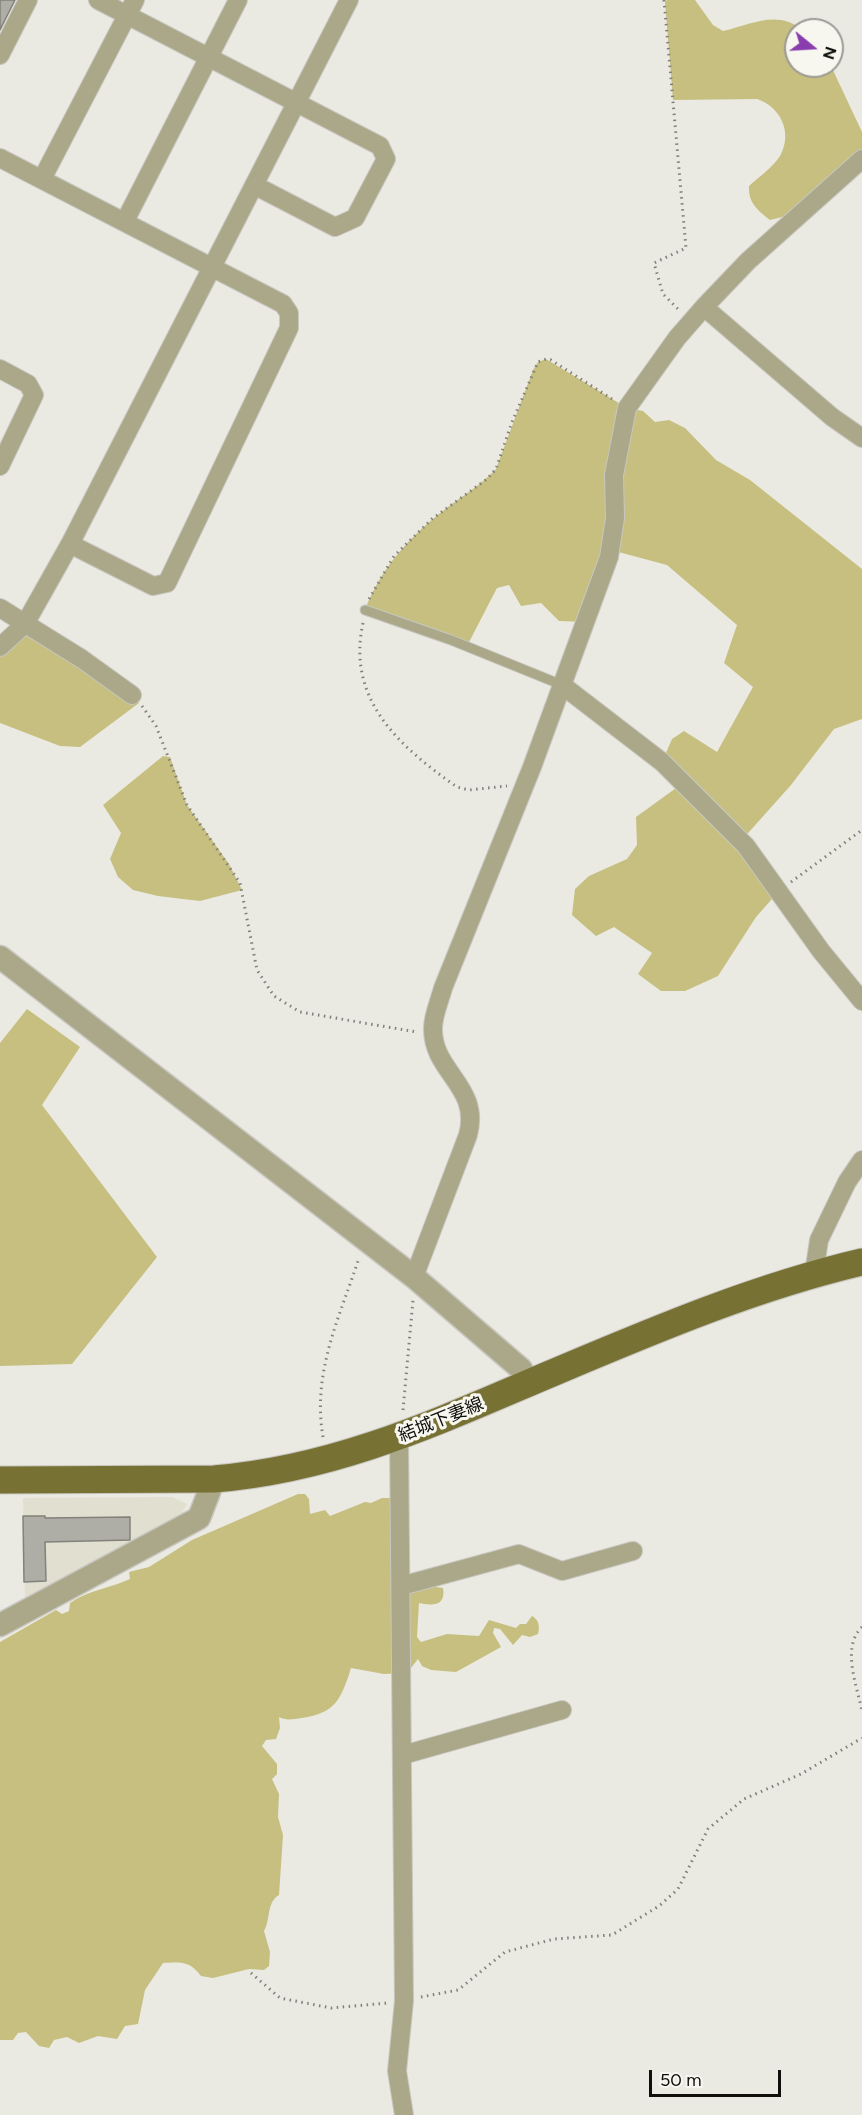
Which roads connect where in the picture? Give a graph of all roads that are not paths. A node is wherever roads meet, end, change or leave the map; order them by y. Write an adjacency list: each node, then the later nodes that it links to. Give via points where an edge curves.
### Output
1 (28, 0): 6 (street)
2 (98, 0): 5 (street)
3 (238, 0): 7 (street)
4 (349, 0): 8 (street)
5 (131, 8): 7 (street); 11 (street)
6 (0, 55)
7 (208, 58): 8 (street); 13 (street)
8 (296, 100): 12 (street); 12 (street, via 380,146 386,159 356,218 335,227)
9 (0, 158): 11 (street)
10 (862, 159): 15 (street, via 748,261)
11 (42, 179): 13 (street)
12 (254, 185): 14 (street)
13 (125, 221): 14 (street)
14 (212, 266): 19 (street); 19 (street, via 283,304 289,313 289,328 167,583 153,586)
15 (704, 307): 17 (street); 24 (street, via 627,408 614,475 615,518 609,557)
16 (0, 369): 18 (street, via 28,384 34,395)
17 (862, 438)
18 (0, 466)
19 (70, 544): 22 (street)
20 (0, 608): 22 (street)
21 (365, 610): 24 (lane, via 451,639)
22 (25, 624): 23 (street); 25 (street)
23 (0, 647)
24 (562, 685): 27 (street, via 662,762 746,846); 31 (street, via 434,1019 437,1050 470,1104 472,1115)
25 (132, 695)
26 (0, 957): 31 (street)
27 (862, 1001)
28 (862, 1160): 30 (street, via 819,1240)
29 (862, 1262): 30 (main road, 結城下妻線)
30 (814, 1273): 32 (main road, 結城下妻線, via 705,1311)
31 (414, 1277): 32 (street, via 521,1369)
32 (528, 1384): 33 (main road, 結城下妻線)
33 (399, 1437): 34 (main road, 結城下妻線, via 278,1472); 37 (street)
34 (214, 1479): 35 (main road, 結城下妻線); 38 (street, via 199,1518)
35 (0, 1480)
36 (633, 1551): 37 (street, via 562,1571 519,1554)
37 (401, 1586): 40 (street)
38 (0, 1625)
39 (562, 1710): 40 (street)
40 (403, 1755): 41 (street, via 405,2001 397,2071)
41 (404, 2115)

